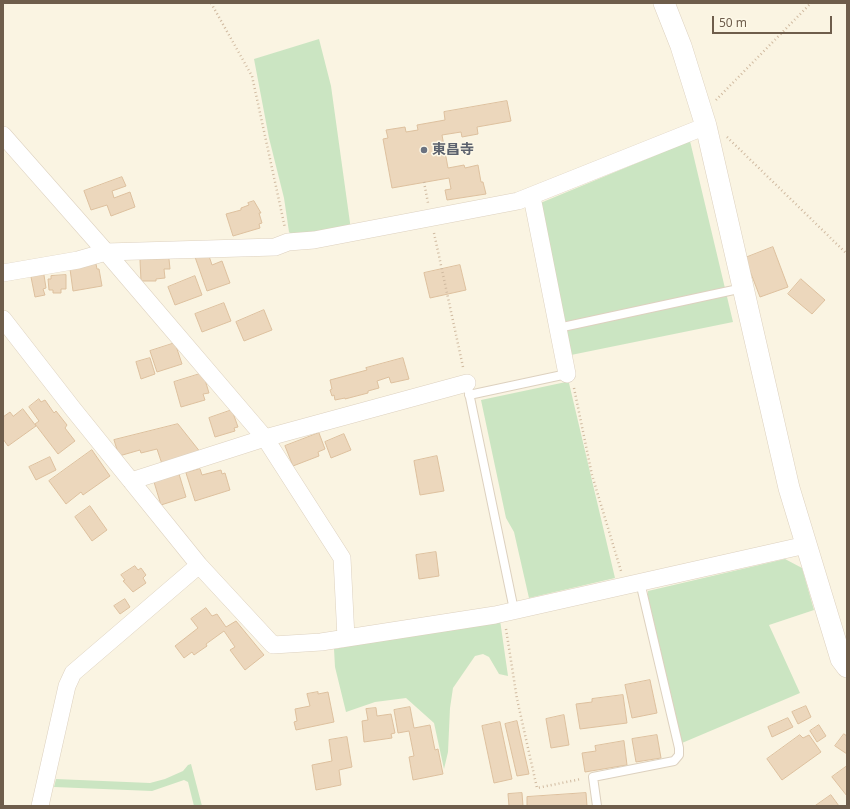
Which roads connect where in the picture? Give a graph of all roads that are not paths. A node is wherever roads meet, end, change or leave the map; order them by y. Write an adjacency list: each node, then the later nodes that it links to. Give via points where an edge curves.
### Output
1 (664, 3): 2 (street, via 681,46)
2 (706, 126): 4 (street); 7 (street)
3 (3, 135): 5 (street)
4 (532, 197): 5 (street, via 314,240 288,242 275,247); 9 (street)
5 (106, 252): 6 (street, via 78,260); 12 (street)
6 (3, 273)
7 (743, 288): 9 (lane); 14 (street, via 789,488)
8 (3, 319): 13 (street)
9 (558, 328): 10 (street)
10 (567, 374): 11 (lane)
11 (468, 389): 12 (street); 17 (lane)
12 (265, 438): 13 (street); 18 (street, via 342,558)
13 (131, 481): 15 (street)
14 (806, 544): 16 (street); 19 (street, via 841,659)
15 (199, 565): 18 (street, via 273,645); 20 (street, via 73,673 66,686)
16 (633, 584): 17 (street); 21 (lane, via 679,755 674,760 593,777)
17 (509, 611): 18 (street)
18 (346, 638)
19 (847, 667)
20 (40, 806)
21 (597, 806)

